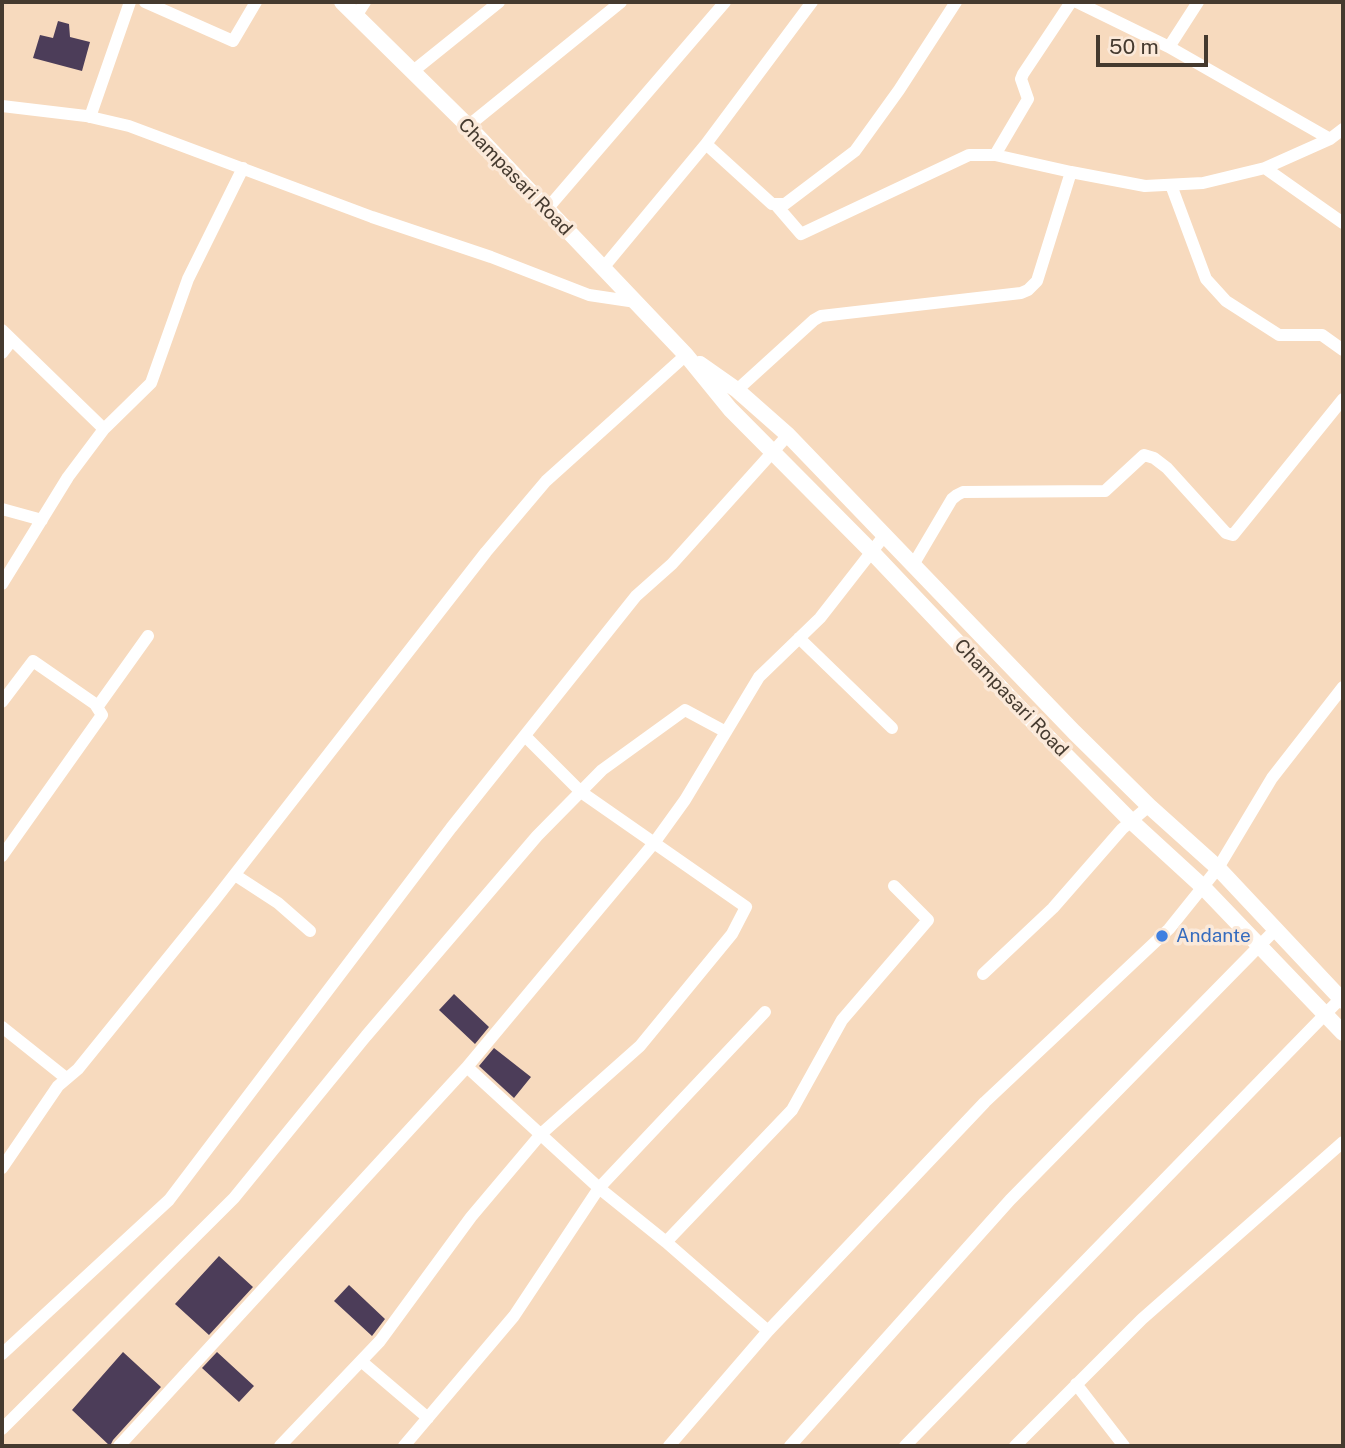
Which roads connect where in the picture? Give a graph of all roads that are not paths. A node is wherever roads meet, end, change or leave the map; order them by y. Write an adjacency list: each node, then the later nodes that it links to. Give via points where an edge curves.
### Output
1 (130, 2): 17 (street)
2 (145, 2): 3 (street, via 233,41)
3 (256, 2)
4 (342, 2): 13 (main road, Champasari Road)
5 (499, 2): 15 (street)
6 (621, 2): 18 (street)
7 (725, 2): 28 (street)
8 (812, 2): 21 (street)
9 (956, 2): 27 (street, via 851,156 785,204)
10 (1070, 2): 22 (street, via 1021,77 1028,99)
11 (1077, 2): 14 (street)
12 (1198, 2): 14 (street)
13 (361, 9): 15 (main road, Champasari Road)
14 (1169, 47): 20 (street)
15 (412, 72): 18 (main road, Champasari Road)
16 (2, 106): 17 (street)
17 (90, 117): 23 (street)
18 (468, 126): 28 (main road, Champasari Road)
19 (1343, 129): 20 (street)
20 (1330, 139): 24 (street)
21 (706, 144): 27 (street); 30 (street)
22 (995, 155): 25 (street); 27 (street, via 969,155 803,234 796,232)
23 (243, 168): 31 (street, via 590,295); 39 (street, via 188,279 151,383)
24 (1265, 168): 26 (street, via 1203,183); 29 (street)
25 (1071, 172): 26 (street, via 1145,186); 37 (street, via 1037,281 1028,290 821,316)
26 (1171, 185): 34 (street, via 1206,279 1226,301 1279,335 1322,335)
27 (776, 205)
28 (547, 209): 30 (main road, Champasari Road)
29 (1343, 223)
30 (603, 268): 31 (main road, Champasari Road)
31 (636, 302): 36 (main road, Champasari Road)
32 (2, 330): 33 (street)
33 (12, 340): 35 (street); 39 (street)
34 (1343, 350)
35 (2, 353)
36 (686, 355): 37 (main road, Champasari Road); 41 (main road, Champasari Road); 62 (street, via 546,481)
37 (737, 390): 40 (main road, Champasari Road)
38 (1343, 399): 46 (street, via 1233,535 1226,533 1167,468 1144,455 1105,491 963,492 952,499)
39 (104, 429): 43 (street)
40 (788, 435): 41 (street); 44 (main road, Champasari Road)
41 (772, 453): 45 (main road, Champasari Road); 55 (street, via 672,564 636,596)
42 (2, 509): 43 (street)
43 (42, 520): 47 (street)
44 (884, 536): 45 (street); 46 (main road, Champasari Road)
45 (871, 551): 49 (street); 58 (main road, Champasari Road)
46 (913, 565): 57 (main road, Champasari Road)
47 (2, 584)
48 (148, 636): 52 (street, via 98,706)
49 (799, 638): 53 (street); 54 (street, via 759,677)
50 (1343, 687): 61 (street, via 1272,778)
51 (2, 702): 52 (street, via 33,661)
52 (95, 704): 60 (street, via 102,715)
53 (892, 728)
54 (726, 732): 56 (street, via 685,710 602,770); 59 (street)
55 (525, 736): 56 (street); 82 (street, via 169,1200)
56 (581, 792): 59 (street); 86 (street, via 537,836 366,1036 234,1198)
57 (1149, 806): 58 (street); 61 (main road, Champasari Road)
58 (1131, 821): 64 (main road, Champasari Road); 68 (street, via 1053,908)
59 (654, 843): 74 (street); 76 (street, via 746,907 732,934 640,1046)
60 (2, 856)
61 (1218, 868): 64 (street); 65 (main road, Champasari Road)
62 (235, 875): 66 (street, via 278,902); 75 (street)
63 (894, 886): 80 (street, via 928,920 842,1020 792,1110)
64 (1203, 887): 67 (main road, Champasari Road); 81 (street, via 1169,929 985,1102)
65 (1275, 930): 67 (street); 69 (main road, Champasari Road)
66 (310, 931)
67 (1260, 945): 71 (main road, Champasari Road); 91 (street, via 1010,1200)
68 (983, 974)
69 (1342, 999): 71 (street)
70 (765, 1012): 79 (street)
71 (1325, 1014): 73 (main road, Champasari Road); 92 (street)
72 (2, 1027): 75 (street)
73 (1343, 1033)
74 (467, 1067): 76 (street); 87 (street)
75 (66, 1079): 78 (street)
76 (541, 1134): 79 (street); 83 (street)
77 (1343, 1142): 84 (street, via 1142,1319)
78 (2, 1168)
79 (599, 1188): 80 (street); 85 (street, via 513,1316)
80 (666, 1242): 81 (street)
81 (768, 1331): 90 (street)
82 (2, 1354)
83 (361, 1361): 85 (street); 88 (street)
84 (1076, 1384): 93 (street); 94 (street)
85 (428, 1418): 89 (street)
86 (2, 1429)
87 (119, 1446)
88 (280, 1446)
89 (404, 1446)
90 (669, 1446)
91 (790, 1446)
92 (905, 1446)
93 (1015, 1446)
94 (1125, 1446)

